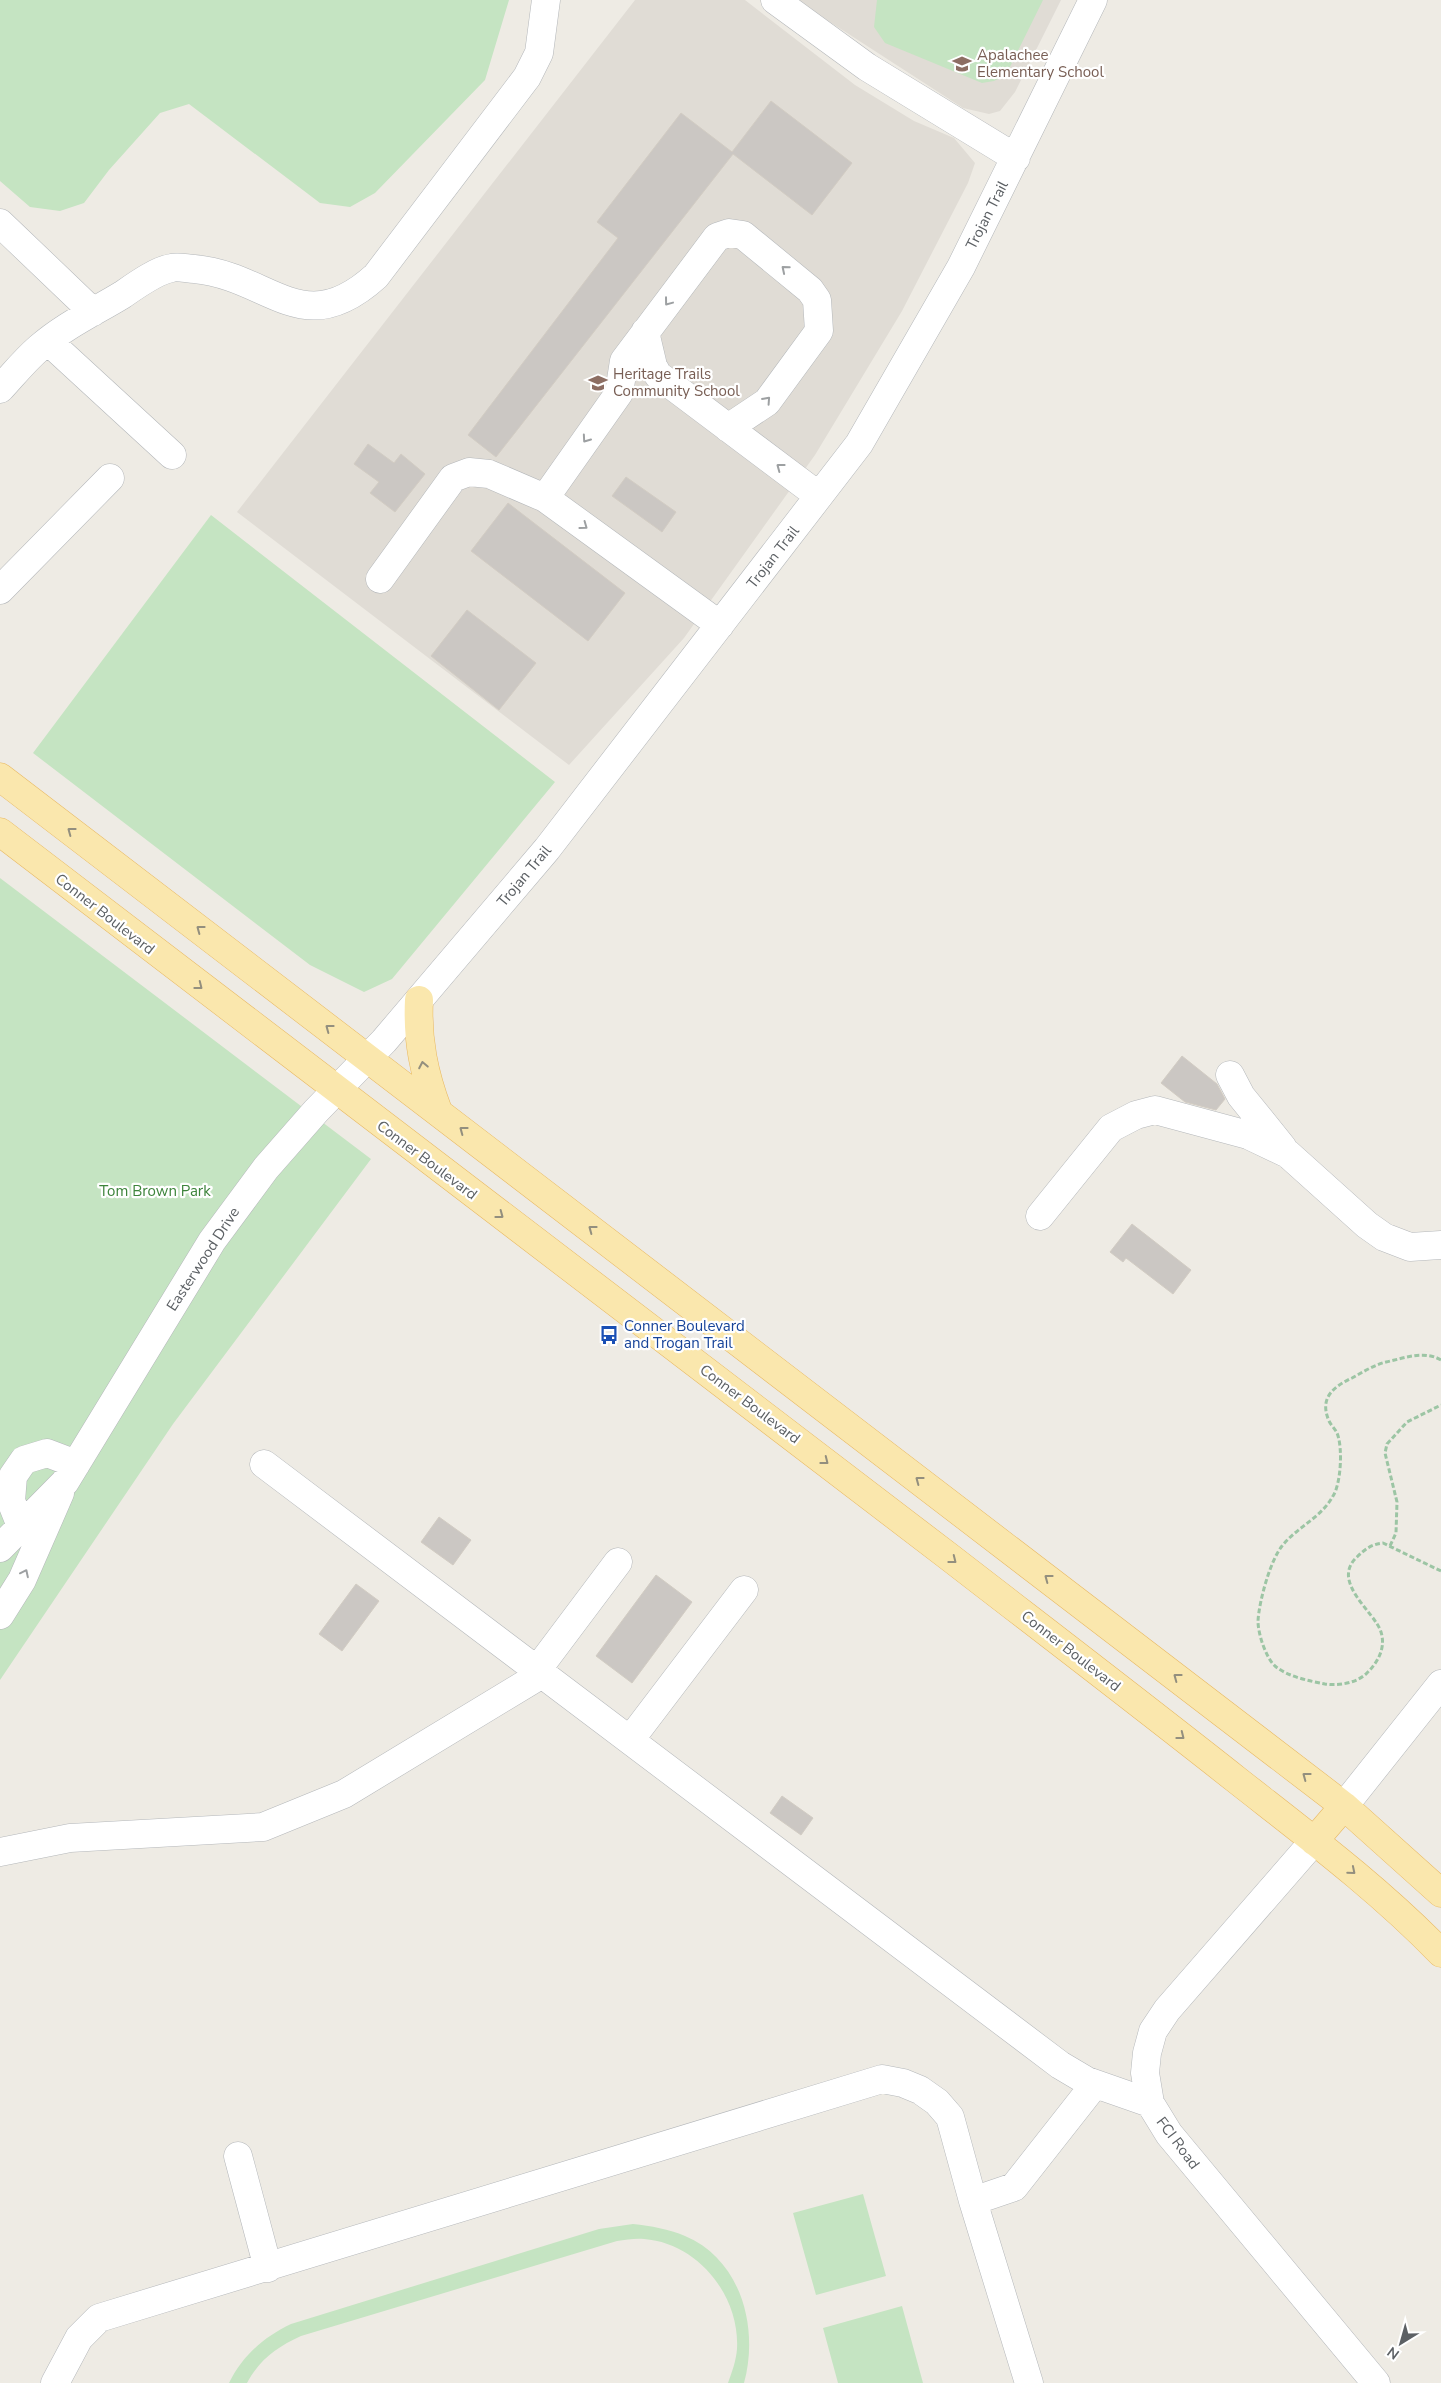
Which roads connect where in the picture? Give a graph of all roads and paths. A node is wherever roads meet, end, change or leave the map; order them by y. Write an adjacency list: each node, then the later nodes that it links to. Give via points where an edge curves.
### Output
1 (546, 0): 6 (street, via 539,53 527,76 376,276 362,288 347,298 326,305 306,305 285,300 227,274 172,268 145,280)
2 (775, 0): 4 (street, via 867,67)
3 (1093, 0): 4 (street, Trojan Trail)
4 (1016, 158): 15 (street, Trojan Trail, via 961,267 864,436)
5 (0, 223): 6 (street)
6 (93, 312): 8 (street)
7 (645, 332): 9 (street, via 652,366); 11 (street, via 624,361); 12 (street, one-way to 7, via 767,402 819,331 817,300 810,290 743,235 729,232 717,237)
8 (48, 341): 10 (street); 13 (street)
9 (658, 375): 11 (street); 12 (street)
10 (0, 389)
11 (619, 393): 16 (street, one-way to 16)
12 (728, 428): 15 (street, one-way to 12)
13 (172, 456)
14 (110, 478): 18 (street)
15 (819, 496): 19 (street, Trojan Trail)
16 (545, 498): 17 (street, via 489,474 469,472 453,478); 19 (street, one-way to 19)
17 (380, 579)
18 (0, 590)
19 (720, 625): 22 (street, Trojan Trail, via 547,849)
20 (0, 777): 23 (main road, one-way to 20)
21 (0, 832): 25 (main road, Conner Boulevard, one-way to 25)
22 (419, 1000): 23 (street, Trojan Trail); 26 (main road, one-way to 22, via 425,1078 419,1044)
23 (368, 1058): 25 (street, Easterwood Drive); 26 (main road)
24 (1230, 1075): 27 (street, via 1241,1096)
25 (335, 1091): 33 (street, Easterwood Drive, via 266,1168 212,1241); 45 (main road, Conner Boulevard, one-way to 45, via 736,1393)
26 (438, 1111): 44 (main road, one-way to 26)
27 (1288, 1154): 28 (street, via 1248,1135 1155,1110 1136,1115 1112,1128); 29 (street, via 1384,1237 1410,1247)
28 (1040, 1216)
29 (1441, 1245)
30 (1441, 1360): 35 (path, via 1429,1354 1379,1364 1331,1390 1326,1400 1326,1411 1338,1434 1339,1481 1326,1506 1282,1545 1274,1558 1259,1613 1263,1643 1276,1667 1317,1682 1344,1684 1365,1675 1381,1653 1381,1631 1361,1606 1348,1574 1353,1561 1365,1550 1374,1544)
31 (1441, 1406): 35 (path, via 1407,1422 1387,1444 1385,1453 1397,1502 1396,1533)
32 (264, 1464): 41 (street)
33 (68, 1476): 34 (street, Easterwood Drive); 34 (street, via 47,1453 24,1460 13,1476 11,1500); 40 (street, Easterwood Drive, one-way to 33, via 22,1580)
34 (21, 1526): 36 (street, Easterwood Drive)
35 (1390, 1546): 38 (path)
36 (0, 1548)
37 (618, 1562): 41 (street)
38 (1441, 1571)
39 (744, 1590): 43 (street)
40 (0, 1615)
41 (539, 1672): 43 (street); 46 (street, via 344,1794 263,1827 70,1838)
42 (1441, 1684): 44 (street)
43 (630, 1740): 49 (street, via 1060,2065)
44 (1344, 1806): 45 (main road); 47 (main road)
45 (1314, 1841): 48 (main road, Conner Boulevard, one-way to 48, via 1411,1922); 50 (street, FCI Road, via 1167,2010 1153,2031 1146,2073)
46 (0, 1852)
47 (1441, 1893)
48 (1441, 1953)
49 (1095, 2084): 50 (street); 52 (street, via 1014,2187)
50 (1150, 2103): 56 (street, FCI Road, via 1169,2134)
51 (238, 2156): 53 (street)
52 (973, 2202): 53 (street, via 950,2117 920,2090 882,2079); 55 (street)
53 (268, 2268): 54 (street, via 99,2318 79,2338)
54 (55, 2383)
55 (1028, 2383)
56 (1376, 2383)

